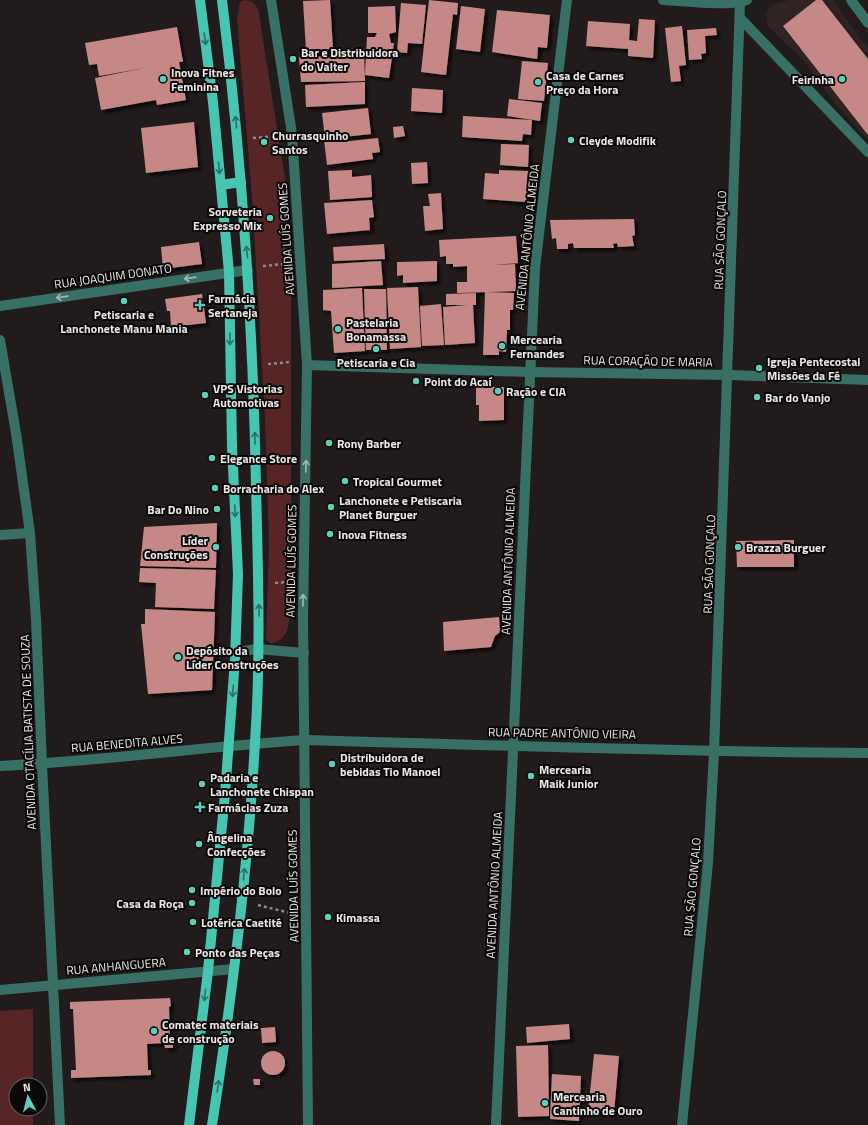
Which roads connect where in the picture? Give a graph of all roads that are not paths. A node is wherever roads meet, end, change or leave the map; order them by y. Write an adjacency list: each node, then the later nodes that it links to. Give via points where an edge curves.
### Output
1 (200, 0): 12 (main road, one-way to 12)
2 (222, 0): 11 (main road, one-way to 2)
3 (271, 0): 17 (street, AVENIDA LUÍS GOMES, via 292,134)
4 (567, 0): 18 (street, AVENIDA ANTÔNIO ALMEIDA, via 535,268)
5 (663, 0): 7 (street)
6 (852, 0): 9 (street)
7 (744, 1): 8 (street, RUA SÃO GONÇALO)
8 (740, 18): 10 (street); 19 (street, RUA SÃO GONÇALO)
9 (868, 23)
10 (868, 152)
11 (241, 182): 12 (main road); 13 (main road, one-way to 11)
12 (220, 184): 14 (main road)
13 (248, 270): 14 (street, RUA JOAQUIM DONATO); 23 (main road, one-way to 13, via 254,384)
14 (229, 272): 15 (street, RUA JOAQUIM DONATO, one-way to 15); 24 (main road, one-way to 24, via 232,446 238,574)
15 (0, 306)
16 (0, 340): 21 (street, AVENIDA OTACÍLIA BATISTA DE SOUZA)
17 (307, 365): 18 (street, RUA CORAÇÃO DE MARIA); 25 (street, AVENIDA LUÍS GOMES, one-way to 17)
18 (529, 372): 19 (street, RUA CORAÇÃO DE MARIA); 28 (street, AVENIDA ANTÔNIO ALMEIDA)
19 (729, 375): 20 (street, RUA CORAÇÃO DE MARIA); 30 (street, RUA SÃO GONÇALO)
20 (868, 380)
21 (30, 533): 22 (street); 32 (street, AVENIDA OTACÍLIA BATISTA DE SOUZA)
22 (0, 535)
23 (258, 649): 24 (street); 25 (street); 27 (main road)
24 (235, 652): 29 (main road, one-way to 29)
25 (304, 653): 26 (street, AVENIDA LUÍS GOMES)
26 (304, 740): 27 (street, RUA PADRE ANTÔNIO VIEIRA); 28 (street, RUA PADRE ANTÔNIO VIEIRA); 41 (street, AVENIDA LUÍS GOMES)
27 (255, 744): 29 (street, RUA BENEDITA ALVES); 34 (main road, one-way to 27)
28 (513, 745): 30 (street, RUA PADRE ANTÔNIO VIEIRA); 42 (street, AVENIDA ANTÔNIO ALMEIDA)
29 (229, 747): 32 (street, RUA BENEDITA ALVES); 35 (main road)
30 (714, 752): 31 (street, RUA PADRE ANTÔNIO VIEIRA); 43 (street, RUA SÃO GONÇALO, via 708,863)
31 (868, 753)
32 (42, 764): 33 (street, RUA BENEDITA ALVES); 36 (street, AVENIDA OTACÍLIA BATISTA DE SOUZA)
33 (0, 766)
34 (234, 968): 35 (street, RUA ANHANGUERA); 40 (main road, one-way to 34)
35 (208, 971): 36 (street, RUA ANHANGUERA); 39 (main road, one-way to 39)
36 (53, 985): 37 (street, RUA ANHANGUERA); 38 (street, AVENIDA OTACÍLIA BATISTA DE SOUZA)
37 (0, 990)
38 (60, 1125)
39 (189, 1125)
40 (212, 1125)
41 (308, 1125)
42 (496, 1125)
43 (682, 1125)

